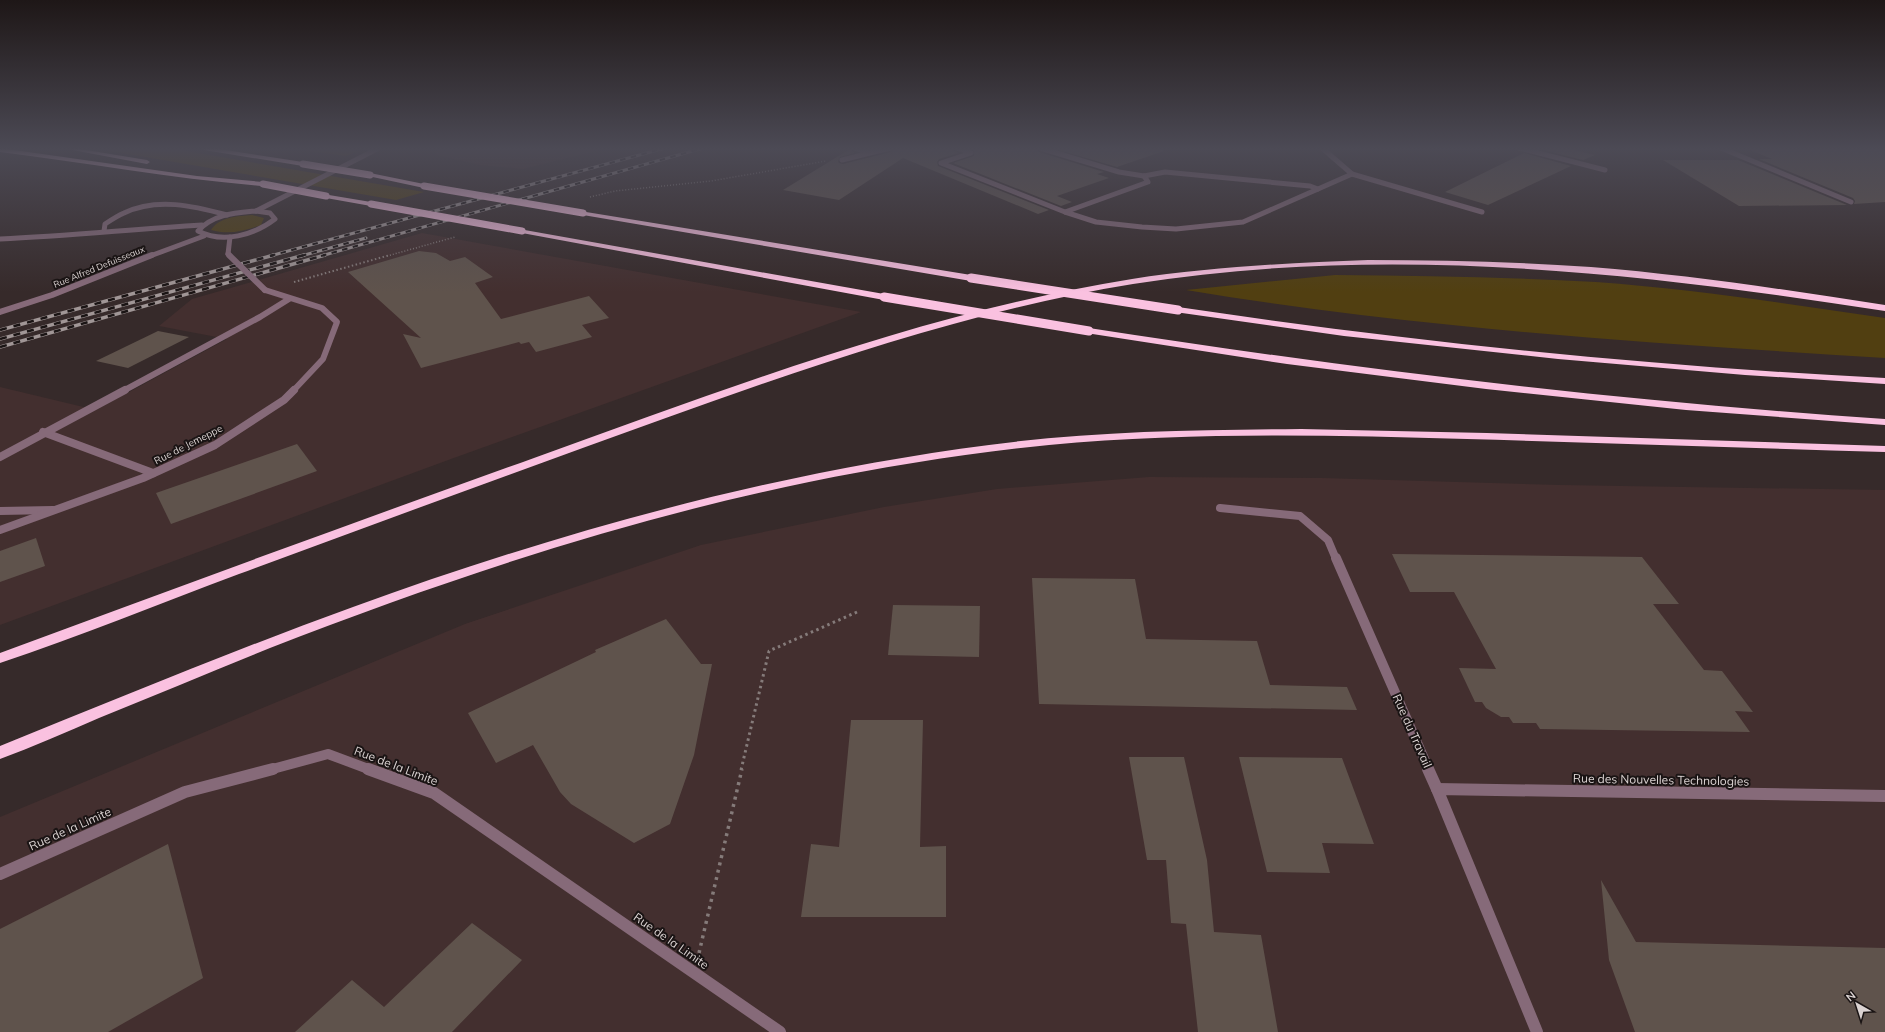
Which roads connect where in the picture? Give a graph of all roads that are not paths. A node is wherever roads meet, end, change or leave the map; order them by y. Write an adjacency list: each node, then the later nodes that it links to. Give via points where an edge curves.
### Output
1 (283, 196): 10 (street)
2 (327, 196): 23 (highway, bridge, via 884,297 1230,353 1540,392 1768,415)
3 (484, 196): 22 (highway, bridge, via 971,278 1256,322 1655,366)
4 (1025, 196): 11 (street)
5 (1109, 196): 11 (street)
6 (1302, 196): 11 (street, via 1243,222 1176,229 1096,222)
7 (1428, 196): 12 (street)
8 (1837, 196): 9 (street)
9 (1851, 202)
10 (256, 211): 13 (street); 17 (street, via 270,214 275,219 268,226 252,233)
11 (1065, 212)
12 (1482, 212)
13 (227, 215): 14 (street); 15 (street, via 158,203 126,211 105,224)
14 (202, 225): 15 (street); 16 (street, via 198,231)
15 (104, 231): 18 (street, via 72,236)
16 (204, 236): 17 (street); 21 (street, Rue Alfred Defuisseaux, via 51,296)
17 (230, 237): 19 (street, Rue de Jemeppe, bridge, via 228,254 265,290)
18 (0, 239)
19 (290, 299): 24 (street); 27 (street, Rue de Jemeppe, via 322,308 337,322 322,359 284,400 215,444)
20 (1885, 308): 32 (highway, via 1771,291 1591,270 1448,262 1238,269 1130,282 1031,301 920,329 837,354)
21 (0, 312)
22 (1885, 381)
23 (1885, 422)
24 (43, 432): 26 (street); 27 (street)
25 (1885, 449): 33 (highway, via 1355,432 1238,432 1119,436 992,448 870,466 705,502 586,534 443,579 271,642)
26 (0, 457)
27 (153, 473): 29 (street, Rue de Jemeppe)
28 (1220, 508): 34 (street, Rue du Travail, via 1300,516 1328,540)
29 (56, 510): 30 (street); 31 (street, Rue de Jemeppe)
30 (0, 511)
31 (0, 530)
32 (0, 658)
33 (0, 753)
34 (1437, 789): 35 (street, Rue des Nouvelles Technologies); 38 (street, Rue du Travail)
35 (1885, 796)
36 (0, 874): 37 (street, Rue de la Limite, via 185,792 328,754 434,794)
37 (780, 1032)
38 (1537, 1032)

